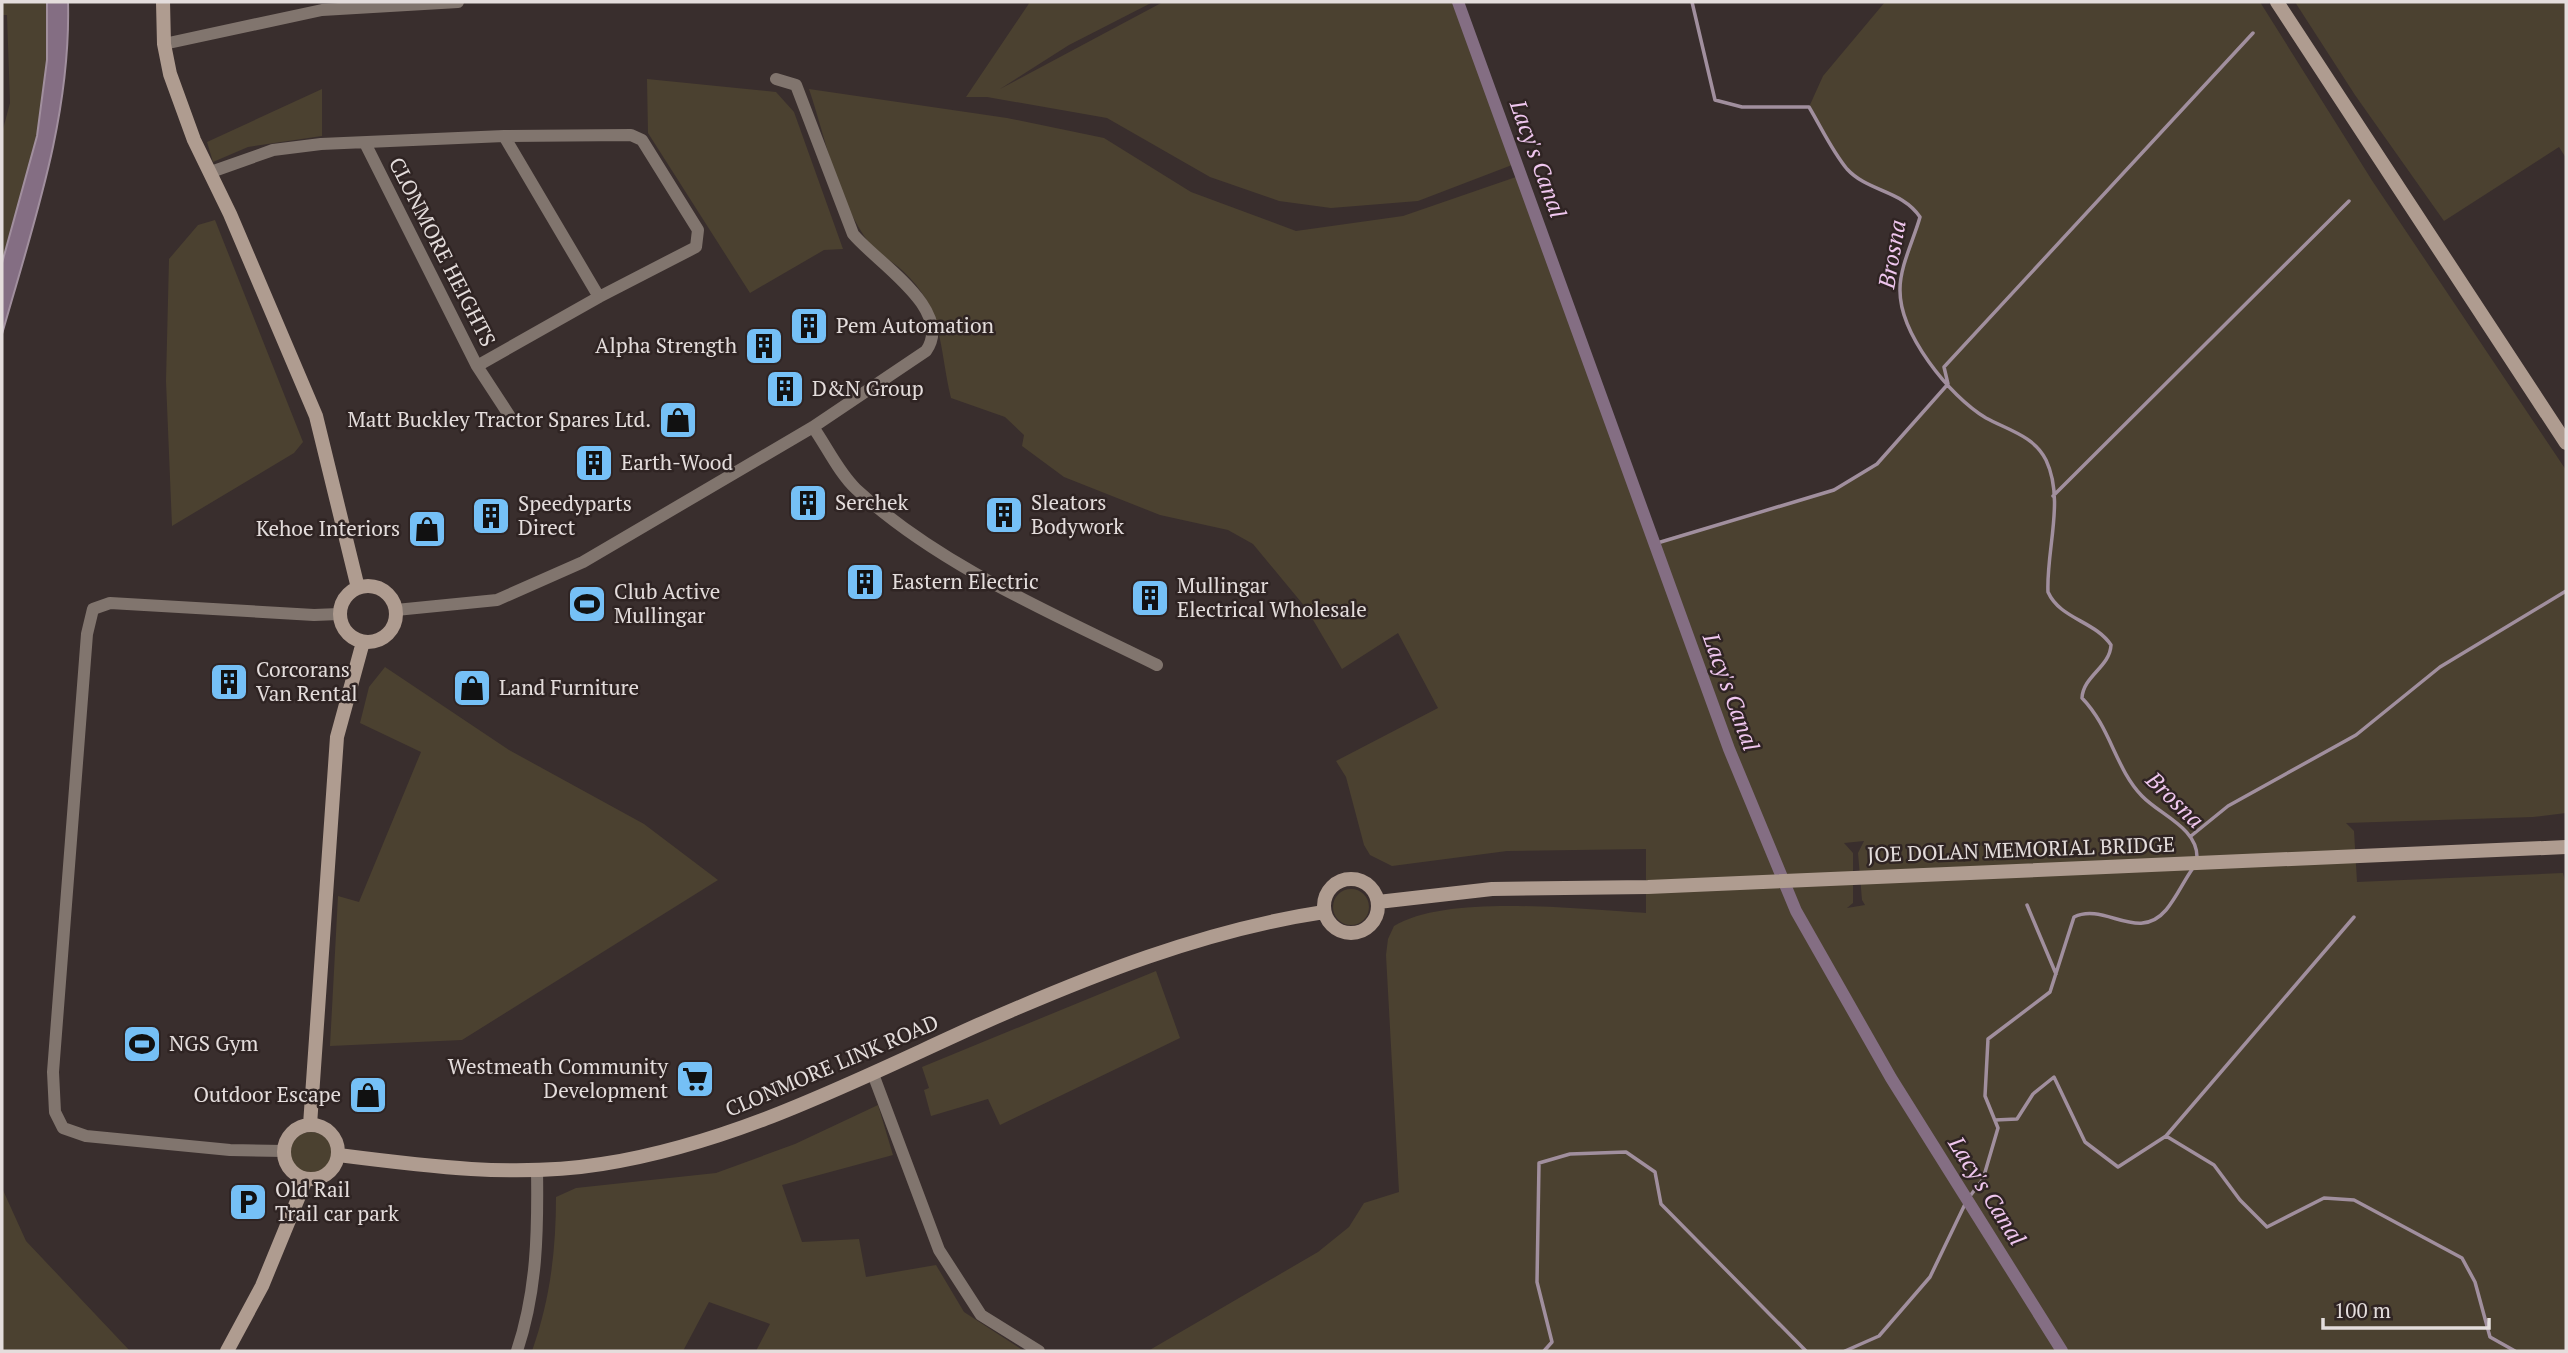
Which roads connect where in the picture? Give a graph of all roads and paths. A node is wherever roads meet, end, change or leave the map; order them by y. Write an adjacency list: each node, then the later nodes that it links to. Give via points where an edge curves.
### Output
1 (163, 2): 5 (main road)
2 (458, 2): 4 (street)
3 (2277, 2): 14 (main road)
4 (322, 6): 5 (street)
5 (164, 44): 9 (main road, via 180,105)
6 (776, 79): 13 (street, via 796,85 853,234 921,300 932,324 932,342 926,351)
7 (504, 136): 8 (street, CLONMORE HEIGHTS); 10 (street); 10 (street, CLONMORE HEIGHTS, via 631,135 642,140 698,230 696,247)
8 (365, 142): 9 (street, CLONMORE HEIGHTS, via 274,150); 11 (street, CLONMORE HEIGHTS)
9 (211, 172): 15 (main road, via 316,416)
10 (599, 297): 11 (street, CLONMORE HEIGHTS)
11 (477, 366): 12 (street)
12 (509, 415)
13 (813, 428): 16 (street, via 583,562 497,600); 19 (street, via 854,487 906,530 1017,595)
14 (2566, 443)
15 (358, 588): 16 (main road, via 382,590); 17 (main road, via 345,598)
16 (396, 610): 18 (main road, via 388,635)
17 (340, 614): 18 (main road, via 344,629); 25 (street, via 110,603 93,609 88,634 54,1072 55,1112 63,1128 86,1136)
18 (363, 642): 24 (main road, via 337,737)
19 (1157, 665)
20 (2566, 847): 21 (main road, JOE DOLAN MEMORIAL BRIDGE, via 1492,890)
21 (1378, 902): 22 (main road, via 1371,924 1357,933 1333,927); 22 (main road, via 1362,881 1345,880 1331,888)
22 (1324, 912): 23 (main road, CLONMORE LINK ROAD, via 1235,928 1171,948 981,1024)
23 (873, 1074): 27 (main road, CLONMORE LINK ROAD, via 733,1132 603,1164); 31 (street, via 939,1250 981,1315)
24 (310, 1125): 25 (main road, via 295,1130); 26 (main road, via 334,1138)
25 (284, 1151): 28 (main road, via 292,1172)
26 (338, 1155): 27 (main road, CLONMORE LINK ROAD, via 468,1168); 28 (main road, via 331,1171)
27 (537, 1169): 30 (street, via 534,1280)
28 (306, 1179): 29 (main road, via 262,1286)
29 (227, 1351)
30 (517, 1351)
31 (1039, 1351)

